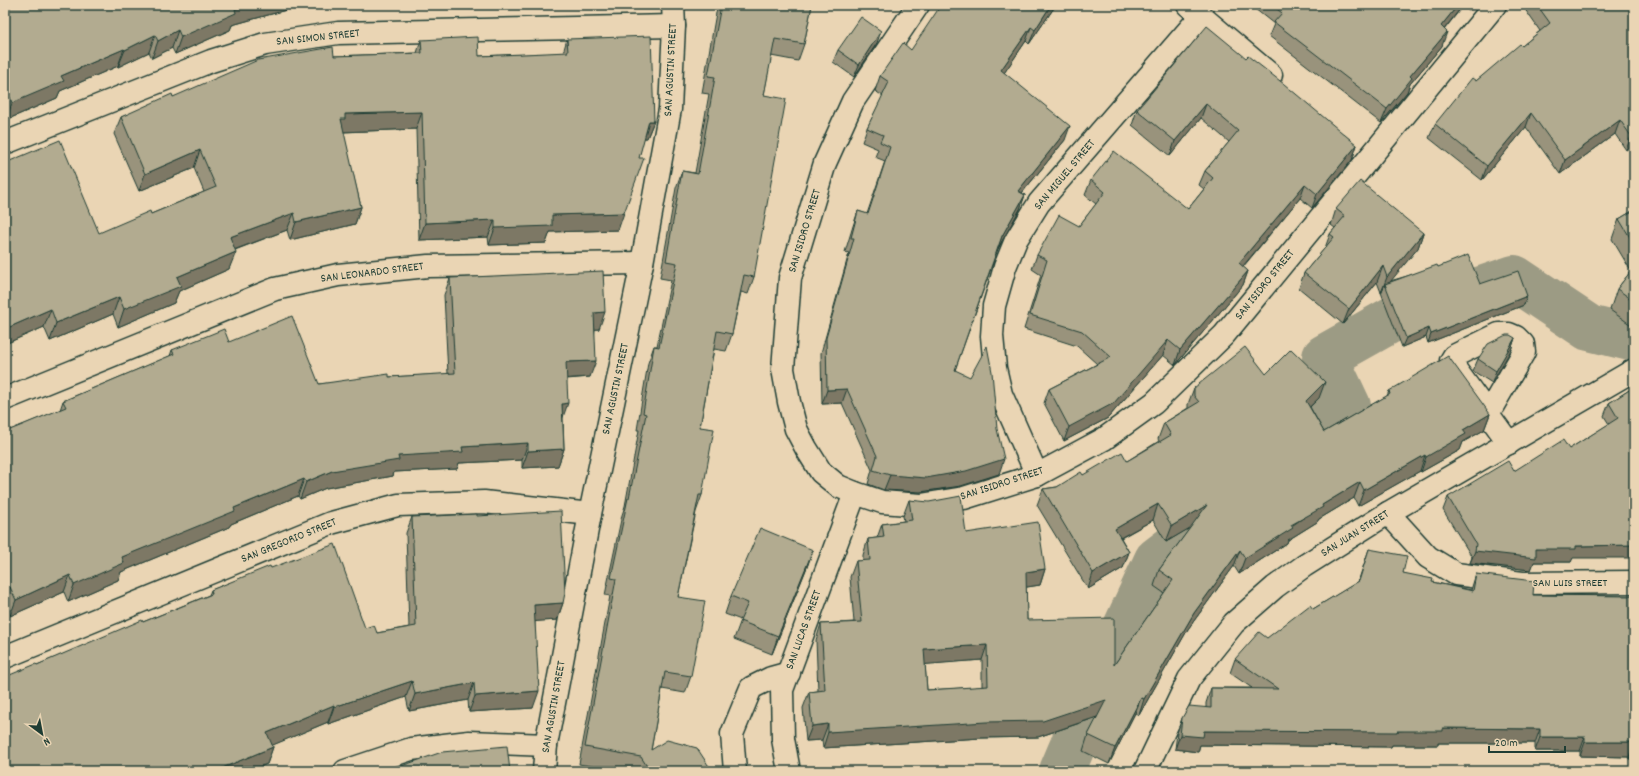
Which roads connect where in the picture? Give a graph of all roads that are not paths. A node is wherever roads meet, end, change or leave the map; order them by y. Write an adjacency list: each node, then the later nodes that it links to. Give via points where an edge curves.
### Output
1 (918, 5): 13 (street, SAN ISIDRO STREET, via 853,101 825,162 790,278 783,369 796,429 821,472 838,486)
2 (1496, 5): 12 (street, SAN ISIDRO STREET, via 1363,153 1224,335 1154,403 1104,439)
3 (1195, 10): 5 (street); 12 (street, SAN MIGUEL STREET, via 1040,203 1016,240 1005,267 994,306 992,336 995,368 1001,394)
4 (674, 15): 6 (street, SAN SIMON STREET, via 338,33 265,44 211,60); 7 (street, SAN AGUSTIN STREET, via 670,109)
5 (1285, 87)
6 (5, 143)
7 (642, 263): 9 (street, SAN LEONARDO STREET, via 428,266 338,275 275,289); 15 (street, SAN AGUSTIN STREET)
8 (1634, 370): 11 (street, SAN JUAN STREET)
9 (5, 399)
10 (1488, 414): 11 (street)
11 (1509, 443): 14 (street, SAN JUAN STREET)
12 (1037, 475): 13 (street, SAN ISIDRO STREET, via 964,498 921,505 882,502)
13 (855, 493): 18 (street, SAN LUCAS STREET)
14 (1388, 513): 16 (street, SAN LUIS STREET, via 1428,557 1456,574 1522,583); 24 (street, SAN JUAN STREET, via 1304,566 1275,587 1234,623 1190,679)
15 (590, 514): 17 (street, SAN GREGORIO STREET, via 484,502 398,505 331,523); 19 (street, SAN AGUSTIN STREET)
16 (1634, 582)
17 (5, 657)
18 (789, 673): 22 (street, via 751,688 732,734); 23 (street, SAN LUCAS STREET, via 782,690 783,739)
19 (546, 745): 20 (street, via 469,742 411,749); 21 (street, SAN AGUSTIN STREET)
20 (345, 771)
21 (544, 771)
22 (735, 771)
23 (789, 771)
24 (1145, 771)

